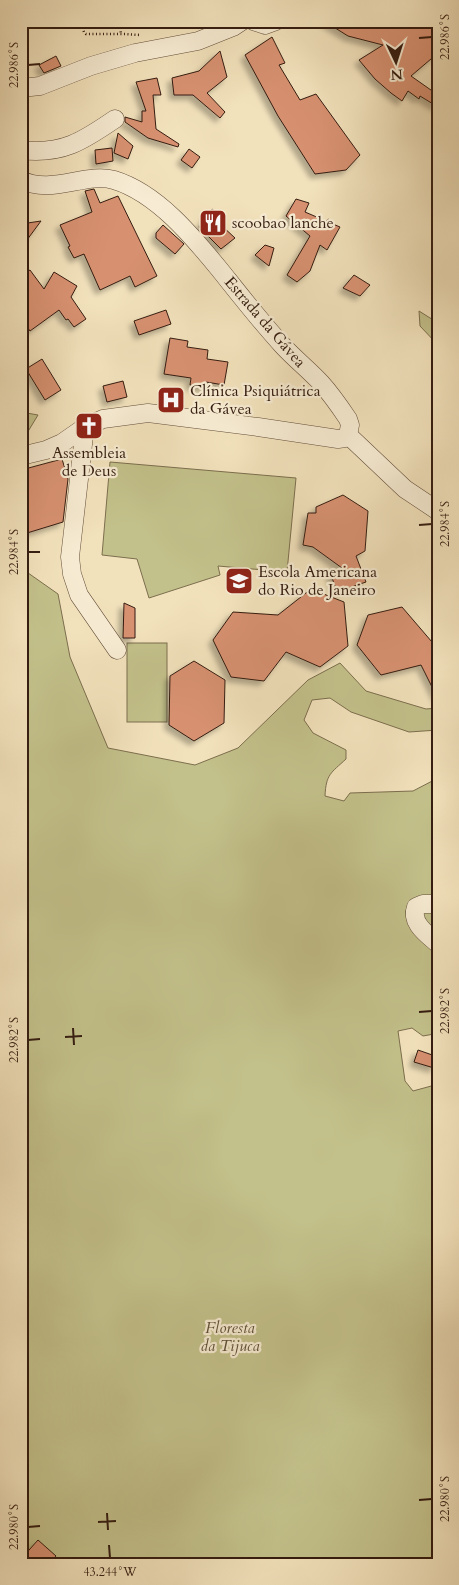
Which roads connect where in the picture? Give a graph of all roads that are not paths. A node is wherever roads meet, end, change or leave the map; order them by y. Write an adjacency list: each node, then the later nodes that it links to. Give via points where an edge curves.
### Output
1 (242, 21): 4 (street, via 198,41 135,53 40,86)
2 (252, 21): 3 (street, via 265,25)
3 (276, 21)
4 (21, 88)
5 (115, 119): 6 (street, via 69,147 34,152)
6 (21, 150)
7 (21, 180): 9 (street, Estrada da Gávea, via 47,185 99,178 115,180 162,207 190,234 283,347 321,384 348,419)
8 (85, 427): 9 (street, via 103,419 148,413 338,439); 10 (street, via 46,450); 12 (street, via 70,557 72,574 79,595)
9 (348, 435): 11 (street, via 406,489)
10 (21, 456)
11 (438, 511)
12 (117, 650)
13 (438, 904): 14 (street, via 423,904 416,907 413,914 424,932)
14 (438, 944)

